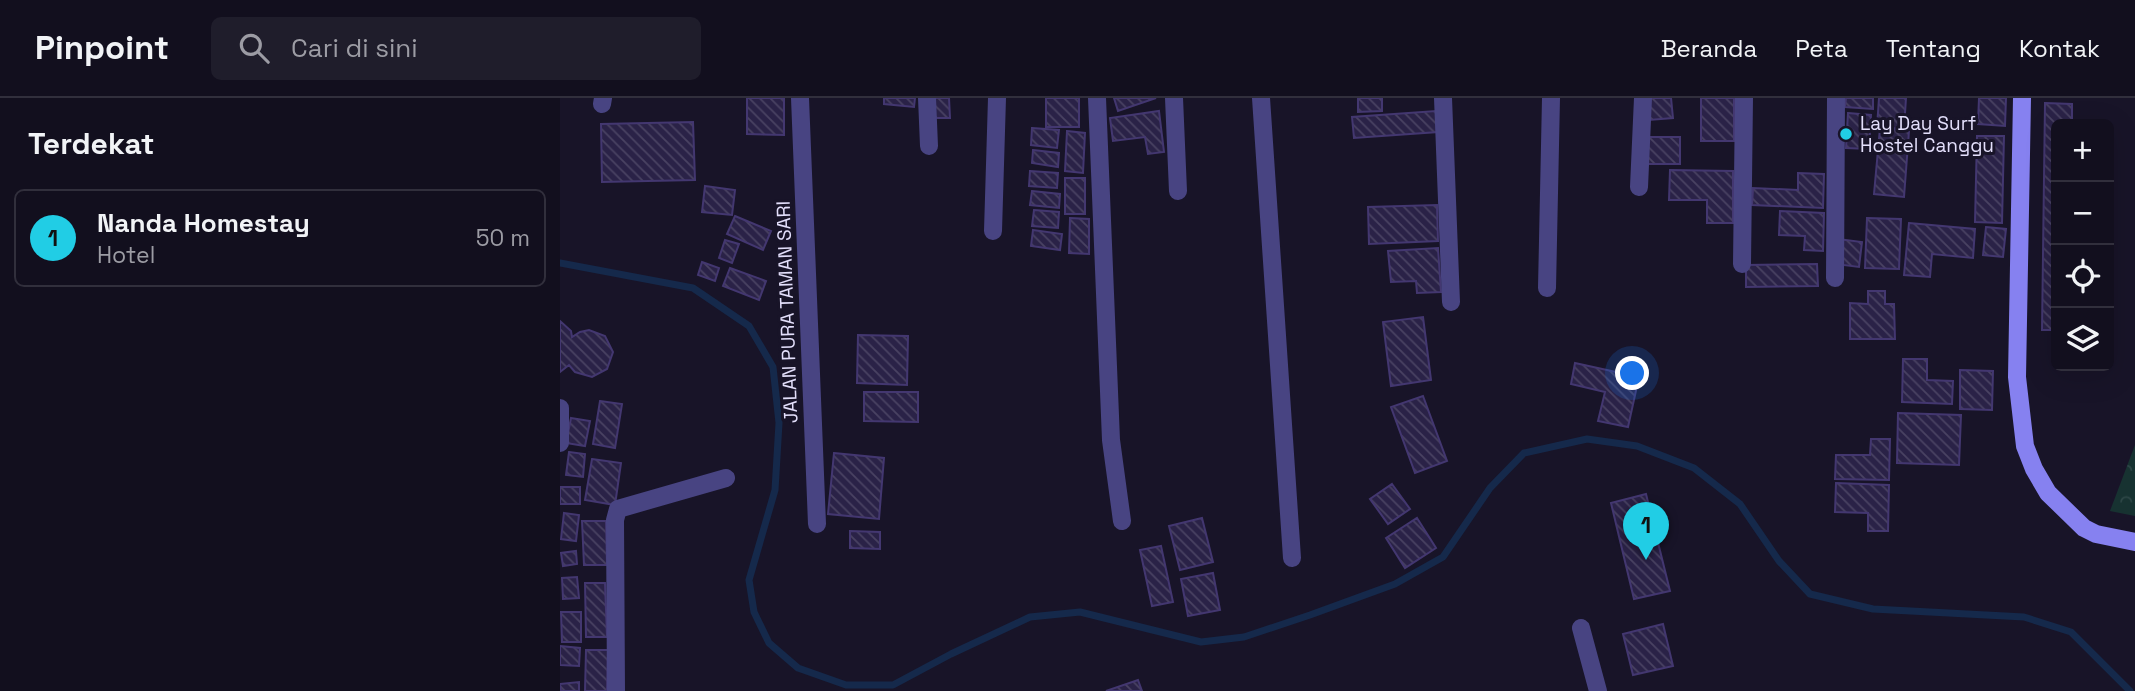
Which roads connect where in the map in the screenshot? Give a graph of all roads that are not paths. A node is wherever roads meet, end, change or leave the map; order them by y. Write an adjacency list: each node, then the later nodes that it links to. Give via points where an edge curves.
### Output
1 (800, 98): 25 (street, JALAN PURA TAMAN SARI)
2 (927, 98): 13 (street)
3 (997, 98): 16 (street)
4 (1097, 98): 24 (street, via 1111,440)
5 (1174, 98): 15 (street)
6 (1261, 98): 27 (street)
7 (1443, 98): 20 (street)
8 (1551, 98): 19 (street)
9 (1643, 98): 14 (street)
10 (1744, 98): 17 (street)
11 (1836, 98): 18 (street)
12 (2022, 98): 26 (street, via 2017,377 2025,446 2048,493 2084,528)
13 (929, 146)
14 (1639, 187)
15 (1178, 191)
16 (993, 231)
17 (1742, 264)
18 (1835, 278)
19 (1546, 288)
20 (1451, 302)
21 (560, 408): 22 (street)
22 (560, 443)
23 (726, 478): 29 (street, via 618,509)
24 (1122, 521)
25 (817, 524)
26 (2135, 542)
27 (1292, 558)
28 (1581, 628): 30 (street)
29 (615, 691)
30 (1598, 691)

